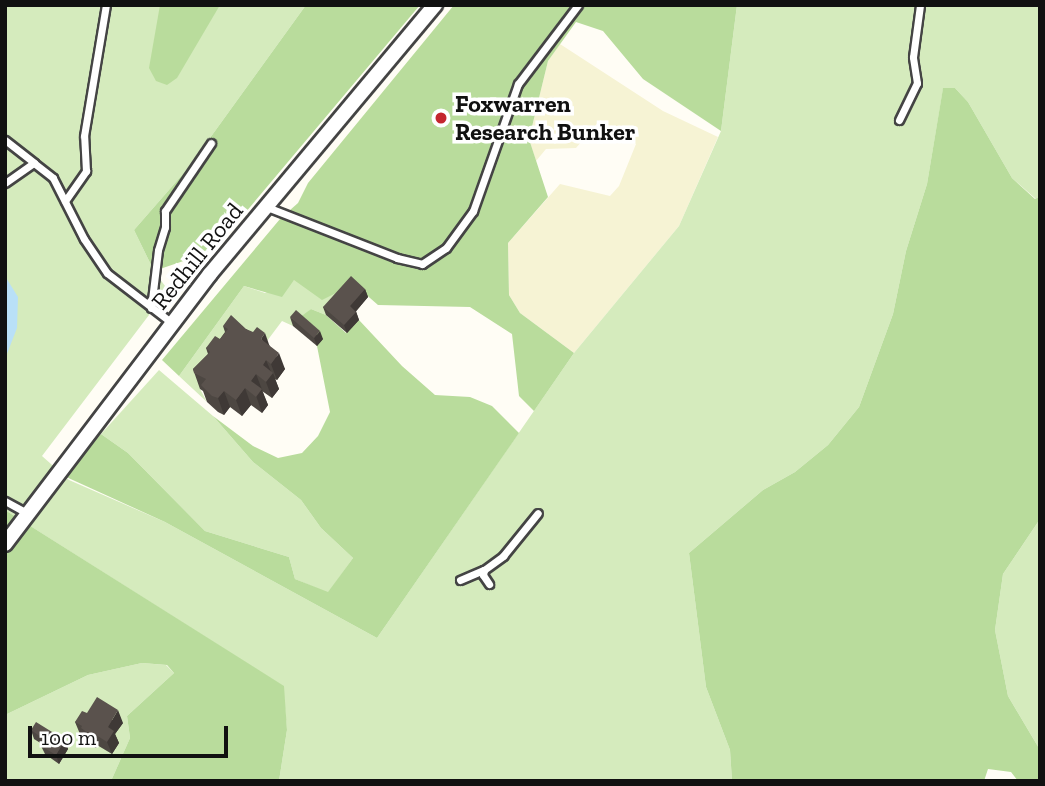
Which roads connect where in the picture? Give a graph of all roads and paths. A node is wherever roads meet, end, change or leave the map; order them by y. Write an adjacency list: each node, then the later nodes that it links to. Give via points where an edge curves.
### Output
1 (106, 5): 10 (lane, via 83,136 86,171)
2 (435, 5): 11 (street, Redhill Road)
3 (578, 5): 11 (lane, via 518,84 473,211 446,248 430,259 422,264 397,258)
4 (920, 5): 5 (lane, via 914,57 917,83)
5 (899, 120)
6 (5, 140): 8 (lane)
7 (211, 143): 12 (lane, via 165,211)
8 (34, 163): 9 (lane); 10 (lane, via 53,178)
9 (5, 183)
10 (65, 201): 12 (lane, via 107,273)
11 (266, 207): 13 (street, Redhill Road)
12 (151, 308): 13 (lane)
13 (173, 323): 17 (street, Redhill Road)
14 (5, 501): 15 (lane)
15 (23, 511)
16 (538, 513): 18 (lane, via 503,556)
17 (5, 544)
18 (484, 570): 19 (lane); 20 (lane)
19 (460, 580)
20 (489, 584)

